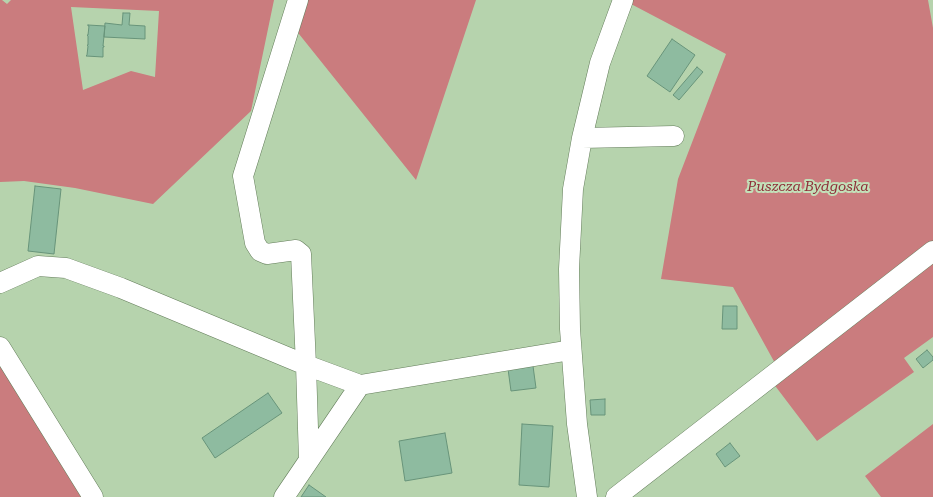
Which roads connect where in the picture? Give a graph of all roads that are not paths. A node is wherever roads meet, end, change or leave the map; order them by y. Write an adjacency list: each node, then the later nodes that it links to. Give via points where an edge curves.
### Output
1 (298, 0): 9 (lane, via 243,176 255,243 260,251 267,254 296,250 300,254)
2 (623, 0): 4 (lane, via 600,63)
3 (674, 136): 4 (lane)
4 (582, 138): 8 (lane, via 571,213)
5 (933, 251): 15 (lane)
6 (0, 283): 9 (lane, via 38,266 66,268 121,288)
7 (0, 347): 12 (lane)
8 (571, 350): 10 (lane); 14 (lane, via 577,424)
9 (306, 365): 10 (lane); 11 (lane)
10 (360, 385): 11 (lane)
11 (309, 460): 13 (lane)
12 (93, 497)
13 (284, 497)
14 (587, 497)
15 (616, 497)

